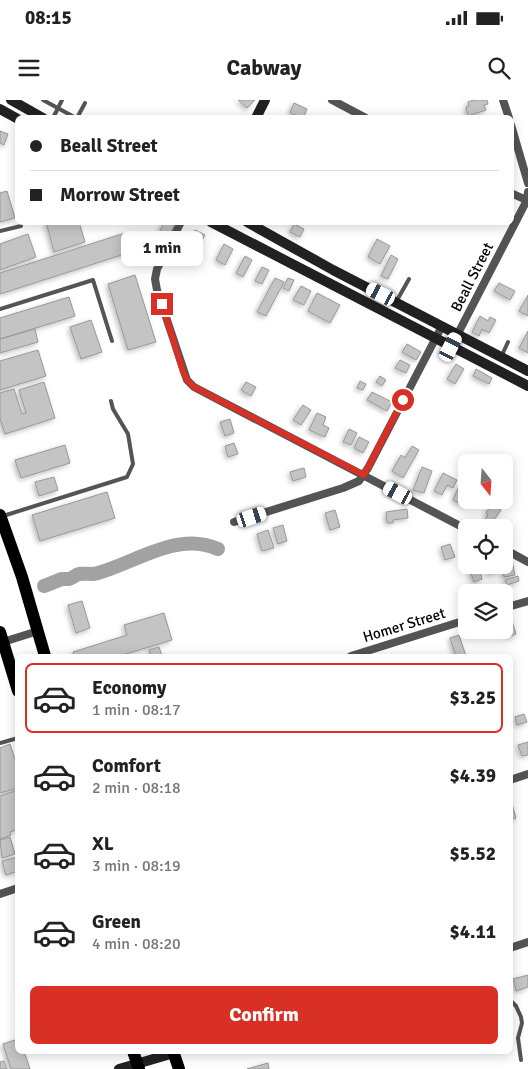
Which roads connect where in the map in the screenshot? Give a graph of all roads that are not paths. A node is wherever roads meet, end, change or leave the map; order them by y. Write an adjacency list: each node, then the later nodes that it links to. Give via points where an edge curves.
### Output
1 (11, 100): 8 (main road)
2 (43, 100): 9 (lane)
3 (62, 100): 9 (lane)
4 (265, 100): 15 (main road)
5 (332, 100): 16 (street)
6 (503, 100): 17 (street)
7 (85, 103): 14 (lane)
8 (24, 104): 11 (main road)
9 (58, 108): 12 (lane); 13 (lane)
10 (0, 109): 18 (main road)
11 (39, 115)
12 (54, 115)
13 (71, 115)
14 (79, 115)
15 (258, 115)
16 (360, 115)
17 (508, 115)
18 (15, 117)
19 (514, 132): 20 (street)
20 (525, 160): 21 (street)
21 (528, 183)
22 (528, 192): 24 (street, Beall Street)
23 (514, 194): 24 (street)
24 (527, 201): 36 (street, Beall Street)
25 (179, 225): 45 (street, via 157,269 156,279 187,380 194,387)
26 (217, 225): 32 (main road)
27 (252, 225): 30 (main road)
28 (21, 226): 29 (lane)
29 (0, 232)
30 (328, 267): 32 (main road); 33 (main road)
31 (409, 279): 33 (lane)
32 (321, 280): 37 (main road)
33 (396, 302): 35 (main road)
34 (0, 309): 38 (lane, via 93,280)
35 (442, 326): 36 (main road); 37 (street, Beall Street)
36 (458, 334): 40 (street, Beall Street); 41 (main road)
37 (435, 339): 40 (main road); 45 (street, Beall Street)
38 (112, 341)
39 (508, 342): 41 (lane)
40 (451, 347): 43 (main road)
41 (501, 357): 42 (main road)
42 (528, 372)
43 (528, 386)
44 (111, 401): 46 (lane, via 128,434 133,464 127,477)
45 (364, 475): 47 (street, via 343,488); 48 (street)
46 (0, 516): 54 (main road)
47 (234, 522)
48 (458, 525)
49 (513, 554): 50 (street)
50 (528, 562)
51 (528, 601): 52 (street)
52 (513, 605)
53 (458, 623): 57 (street, Homer Street)
54 (38, 631): 55 (street); 56 (main road)
55 (1, 639): 58 (main road)
56 (44, 654)
57 (357, 654)
58 (15, 682)
59 (15, 739): 60 (lane)
60 (0, 743)
61 (528, 774): 62 (street)
62 (513, 779)
63 (15, 889): 64 (street)
64 (0, 894)
65 (528, 942): 66 (street)
66 (513, 947)
67 (513, 1003): 70 (lane, via 522,1023 518,1038)
68 (166, 1054): 71 (main road)
69 (175, 1054): 73 (main road)
70 (521, 1060)
71 (137, 1061): 72 (main road)
72 (119, 1069)
73 (179, 1069)

